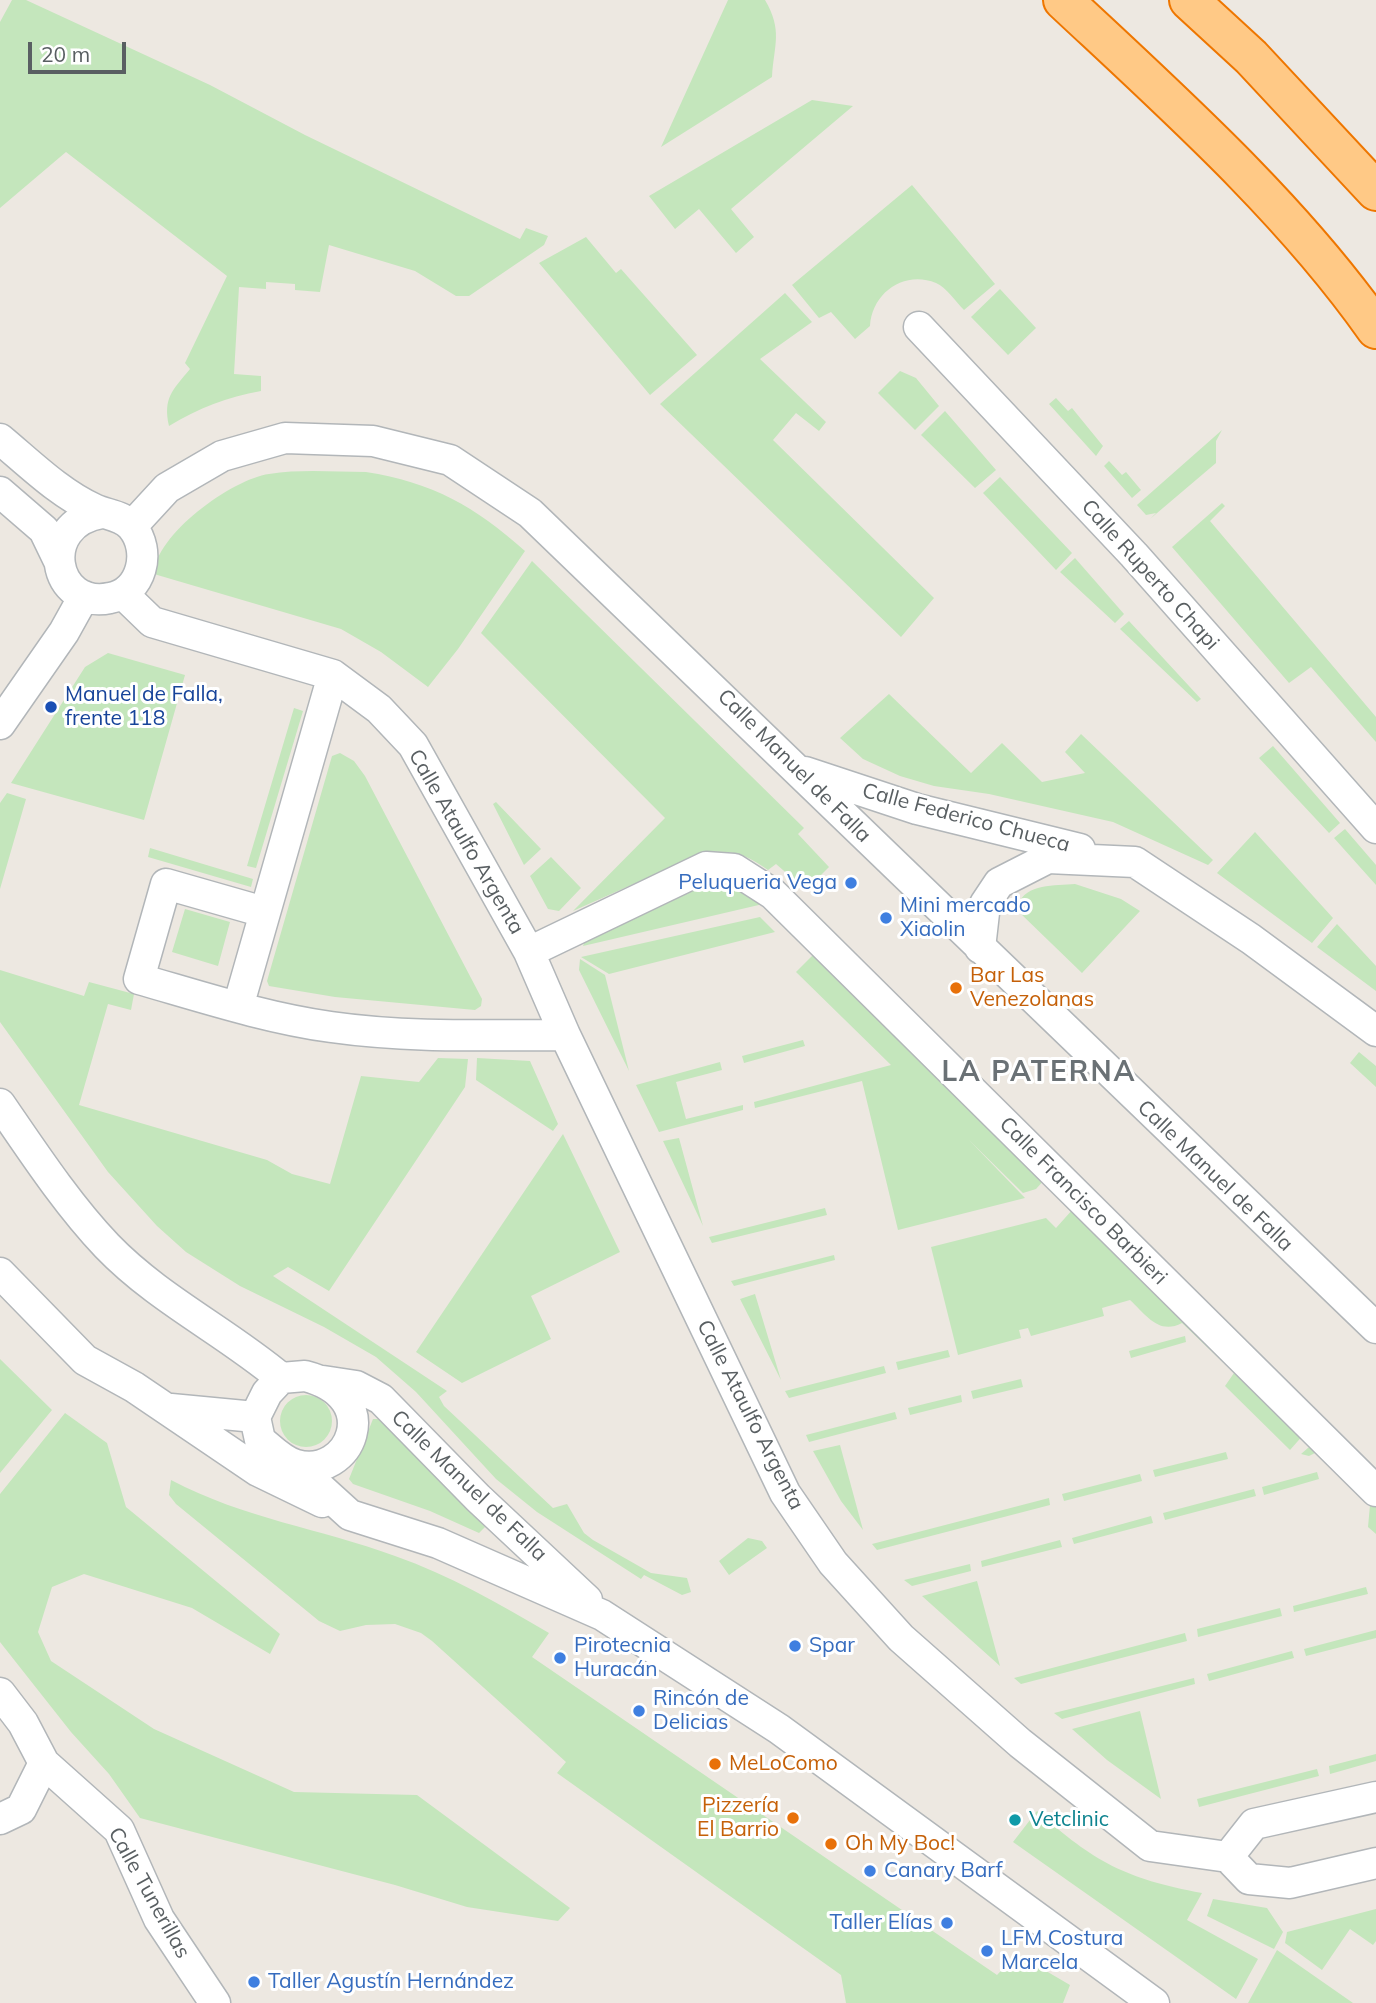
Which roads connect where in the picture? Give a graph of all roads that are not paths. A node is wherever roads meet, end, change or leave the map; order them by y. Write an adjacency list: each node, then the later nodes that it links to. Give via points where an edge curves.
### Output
1 (1063, 0): 5 (highway, via 1197,127 1340,278)
2 (1189, 0): 3 (highway, via 1251,57)
3 (1376, 191)
4 (919, 327): 16 (street, Calle Ruperto Chapi, via 1134,555)
5 (1376, 329)
6 (0, 439): 8 (street, via 77,501)
7 (0, 492): 10 (street, via 44,530)
8 (102, 513): 9 (street); 10 (street, via 88,515 65,533)
9 (132, 526): 11 (street, via 144,549 141,575); 15 (street, Calle Manuel de Falla, via 167,488 222,456 285,438 373,441 450,460 530,513)
10 (58, 561): 12 (street, via 71,588)
11 (123, 594): 12 (street, via 97,599); 13 (street, Calle Ataulfo Argenta, via 152,622)
12 (84, 596): 14 (street)
13 (333, 675): 18 (street); 20 (street, Calle Ataulfo Argenta, via 379,709 413,745)
14 (0, 724)
15 (798, 770): 17 (street, Calle Federico Chueca, via 917,809); 19 (street, Calle Manuel de Falla)
16 (1376, 828)
17 (1135, 862): 19 (street, Calle Federico Chueca, via 1048,858 999,883 985,904); 22 (street, Calle Federico Chueca, via 1251,939)
18 (264, 912): 21 (street); 21 (street, via 166,884 139,979)
19 (980, 948): 26 (street, Calle Manuel de Falla)
20 (529, 952): 23 (street, Calle Ataulfo Argenta); 32 (street, Calle Francisco Barbieri, via 706,867 734,869 773,894)
21 (239, 1007): 23 (street, via 330,1027 424,1035)
22 (1376, 1031)
23 (565, 1035): 39 (street, Calle Ataulfo Argenta, via 785,1493 834,1563 901,1638 1020,1743 1150,1846)
24 (0, 1104): 27 (street, via 107,1246 184,1311 249,1351)
25 (0, 1273): 29 (street, Calle Manuel de Falla, via 85,1360)
26 (1376, 1328)
27 (281, 1378): 28 (street, via 305,1376); 30 (street)
28 (323, 1381): 31 (street, via 346,1399 353,1429 335,1458 310,1467); 34 (street, Calle Manuel de Falla, via 356,1385 381,1399)
29 (168, 1409): 30 (street, Calle Manuel de Falla); 33 (street, Calle Manuel de Falla, via 258,1471)
30 (255, 1417): 31 (street, via 260,1440)
31 (295, 1465): 33 (street, Calle Manuel de Falla)
32 (1376, 1491)
33 (350, 1515): 34 (street, Calle Manuel de Falla, via 438,1543)
34 (603, 1615): 42 (street, Calle Manuel de Falla, via 779,1729)
35 (0, 1693): 36 (street, via 23,1723)
36 (44, 1763): 38 (street, via 21,1809); 41 (street, Calle Tunerillas, via 119,1830 159,1919)
37 (1376, 1797): 39 (street, via 1254,1824)
38 (0, 1819)
39 (1228, 1857): 40 (street, via 1249,1879 1290,1883)
40 (1376, 1863)
41 (215, 2003)
42 (1154, 2003)

